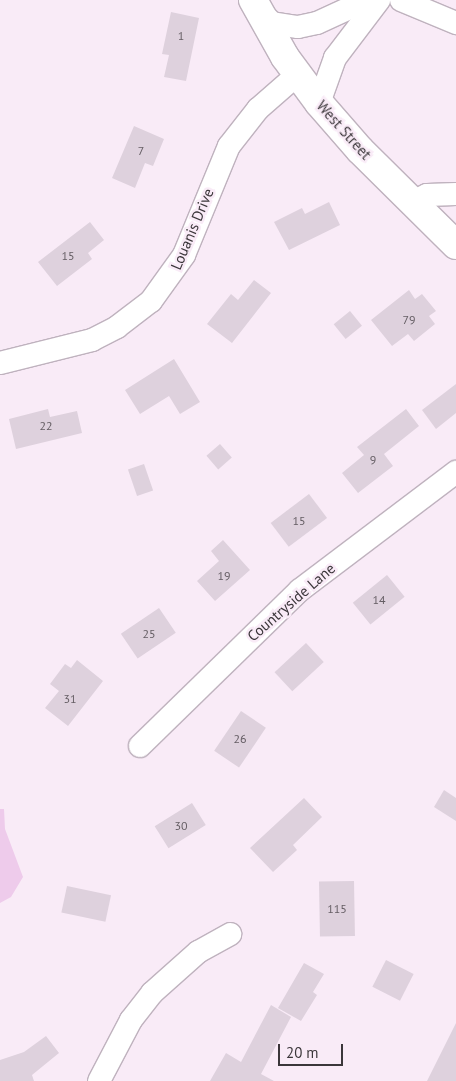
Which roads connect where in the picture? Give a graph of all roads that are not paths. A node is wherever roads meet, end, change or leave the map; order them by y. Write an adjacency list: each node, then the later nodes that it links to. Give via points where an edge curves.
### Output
1 (367, 0): 4 (street, via 317,23 298,27 272,23)
2 (379, 0): 7 (street, via 335,58)
3 (401, 0): 5 (street)
4 (255, 3): 6 (main road, West Street)
5 (456, 23)
6 (297, 74): 7 (main road, West Street); 11 (street, Louanis Drive, via 258,109 229,146 184,255 151,301 117,327 92,340)
7 (319, 103): 9 (main road, West Street, via 360,150)
8 (456, 194): 9 (street, via 427,195)
9 (415, 201): 10 (main road, West Street)
10 (456, 245)
11 (0, 363)
12 (456, 472): 13 (street, Countryside Lane, via 300,590)
13 (140, 746)
14 (230, 934): 15 (street, via 198,952 152,993 131,1020)
15 (99, 1081)

